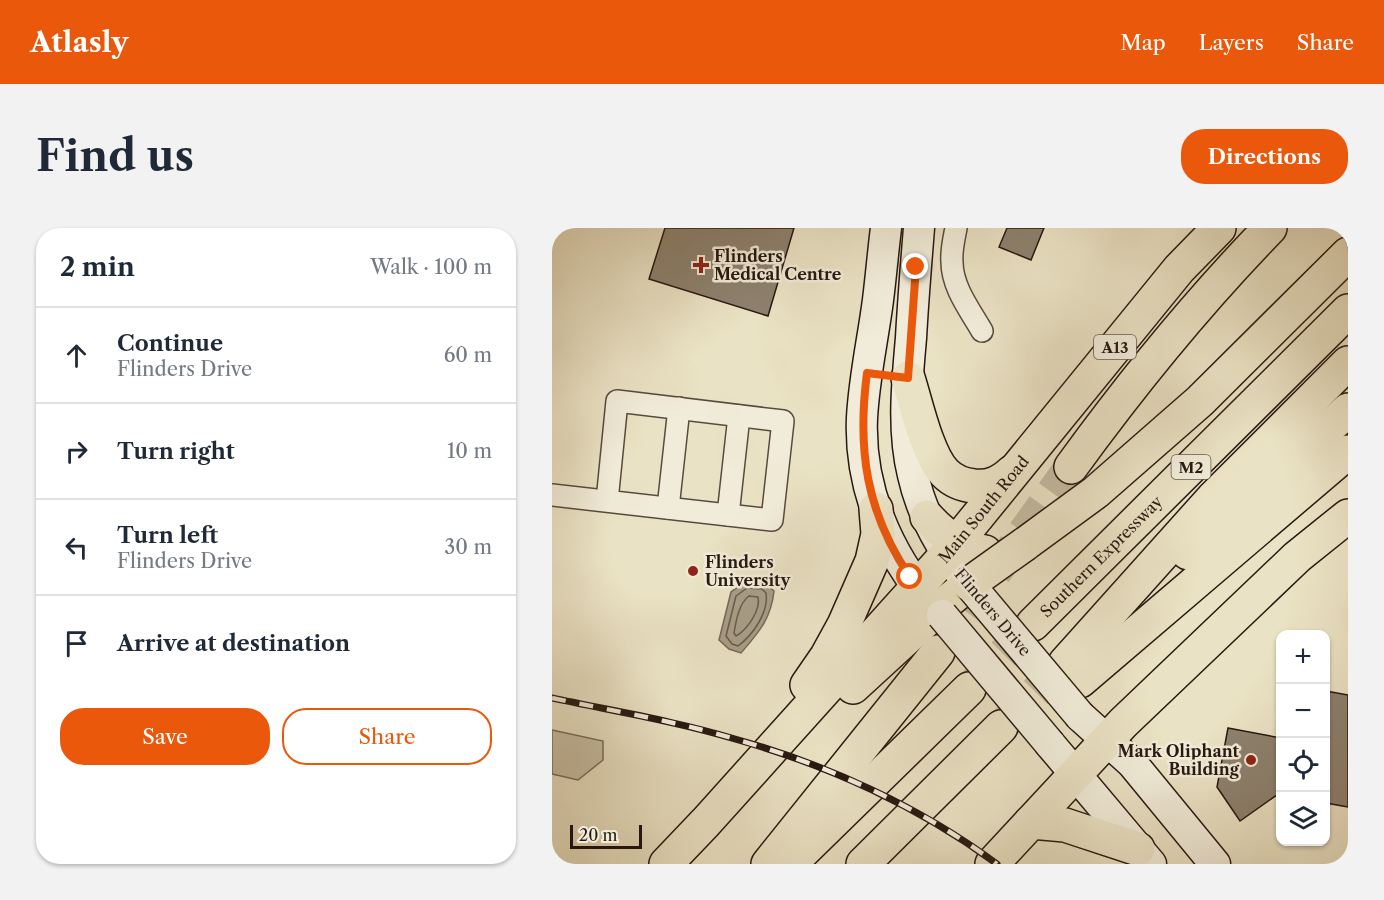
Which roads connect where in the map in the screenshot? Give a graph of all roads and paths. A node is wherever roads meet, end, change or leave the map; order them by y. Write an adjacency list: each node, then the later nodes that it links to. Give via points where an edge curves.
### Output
1 (886, 228): 10 (street, Flinders Drive)
2 (920, 228): 11 (street)
3 (956, 228): 8 (street, via 954,278)
4 (1219, 228): 17 (highway, Main South Road / A13, via 1179,269)
5 (1270, 228): 16 (highway, via 1164,347)
6 (1348, 254): 26 (highway, via 1200,401 1096,492)
7 (1348, 311): 30 (highway, Southern Expressway / M2)
8 (982, 332)
9 (1348, 363): 32 (highway, M2, via 1213,498)
10 (867, 373): 11 (street); 21 (street, Flinders Drive, via 862,437)
11 (908, 378): 17 (highway, via 930,447 946,474 967,486 987,487); 25 (street, via 909,452)
12 (679, 408): 14 (street); 19 (street, via 617,401); 20 (street)
13 (1348, 410): 32 (highway)
14 (739, 416): 23 (street); 23 (street, via 783,421 781,443 772,520)
15 (1348, 452): 32 (highway)
16 (1071, 467)
17 (1014, 470): 27 (highway, Main South Road / A13)
18 (552, 495): 19 (street)
19 (607, 501): 20 (street)
20 (668, 508): 23 (street)
21 (876, 509): 29 (street, Flinders Drive, via 888,540); 37 (highway, via 878,534 874,553 837,638)
22 (1348, 509): 28 (highway)
23 (728, 515)
24 (1348, 516): 28 (highway)
25 (927, 517): 27 (highway)
26 (1025, 544): 27 (highway, bridge, via 1005,552); 29 (highway, bridge)
27 (963, 550): 29 (highway, Main South Road / A13); 29 (street, Flinders Drive)
28 (1297, 557): 35 (highway)
29 (948, 596): 35 (street, Flinders Drive, bridge); 36 (street, Flinders Drive, bridge); 37 (highway, Main South Road / A13)
30 (1033, 624)
31 (938, 652): 41 (highway)
32 (1073, 672)
33 (969, 689): 42 (highway)
34 (1006, 733): 43 (highway)
35 (1107, 740): 36 (highway); 45 (street, Flinders Drive, via 1132,763)
36 (1075, 774): 38 (highway); 39 (street, Flinders Drive)
37 (706, 822): 40 (highway, Main South Road / A13)
38 (1031, 822): 39 (highway, via 1065,825); 44 (highway)
39 (1144, 857)
40 (666, 864)
41 (768, 864)
42 (789, 864)
43 (863, 864)
44 (992, 864)
45 (1215, 864)

